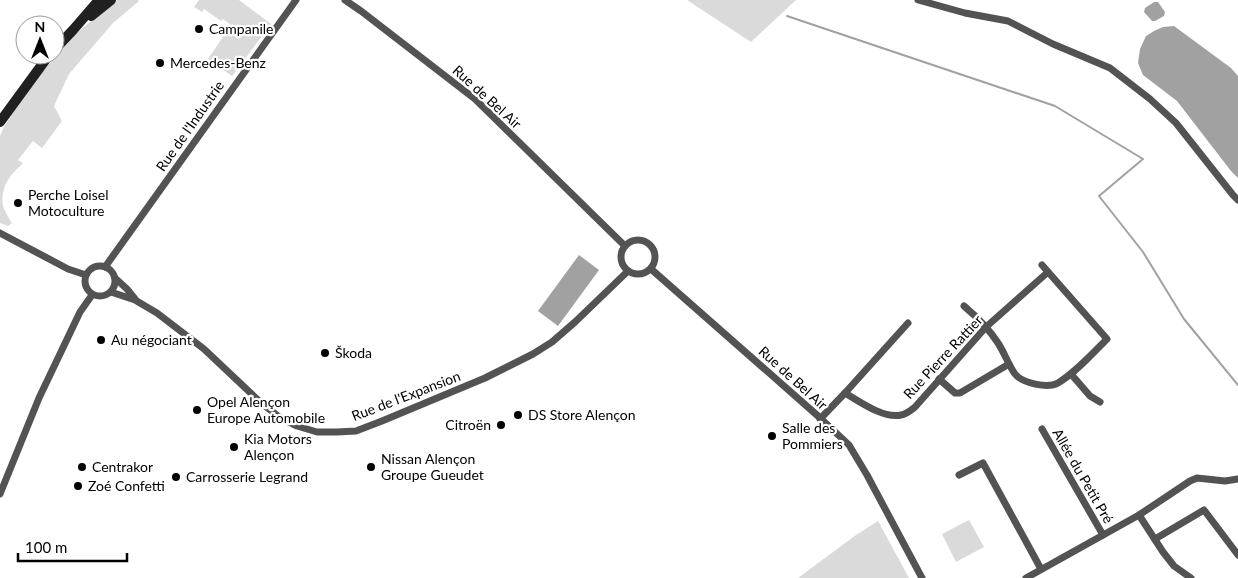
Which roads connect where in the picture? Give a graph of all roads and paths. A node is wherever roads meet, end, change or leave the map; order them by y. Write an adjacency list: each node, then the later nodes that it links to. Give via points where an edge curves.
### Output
1 (99, 0): 6 (main road)
2 (111, 0): 6 (main road)
3 (296, 0): 17 (street, Rue de l'Industrie)
4 (345, 0): 15 (street, Rue de Bel Air, via 475,99)
5 (918, 0): 11 (street, via 1008,21 1110,68 1176,123)
6 (73, 30): 7 (main road)
7 (65, 38)
8 (42, 65): 9 (main road)
9 (3, 119): 10 (main road)
10 (0, 126)
11 (1238, 200)
12 (0, 233): 14 (street)
13 (0, 238): 14 (street)
14 (10, 238): 21 (street)
15 (625, 246): 18 (street, via 640,239 649,243 656,259); 19 (street, via 621,260)
16 (1042, 265): 20 (street)
17 (105, 267): 21 (street, via 92,268); 22 (street)
18 (651, 269): 19 (street, via 642,274); 34 (street, Rue de Bel Air)
19 (628, 271): 25 (street, Rue de l'Expansion, via 575,322 533,354 485,378 356,431 317,432 279,417 204,349)
20 (1048, 272): 28 (street, Rue Pierre Rattier); 30 (street, via 1107,339)
21 (86, 275): 24 (street, via 86,288)
22 (115, 278): 23 (street); 25 (street)
23 (111, 292): 24 (street, via 102,296); 25 (street, Rue de l'Expansion)
24 (92, 295): 38 (street, via 80,312 39,398)
25 (135, 300)
26 (964, 306): 28 (street)
27 (908, 323): 32 (street)
28 (986, 327): 29 (street); 31 (street, Rue Pierre Rattier)
29 (1009, 364): 30 (street, via 1020,379 1043,386 1057,384); 31 (street, via 960,393 955,393)
30 (1071, 374): 33 (street, via 1090,396)
31 (940, 379): 32 (street, Rue Pierre Rattier, via 915,407 901,415 883,414)
32 (845, 394): 34 (street)
33 (1100, 402)
34 (820, 419): 44 (street, Rue de Bel Air, via 849,445)
35 (1042, 429): 40 (street, Allée du Petit Pré)
36 (959, 475): 43 (street, via 983,463)
37 (1238, 478): 39 (street, via 1225,481 1197,478)
38 (0, 494)
39 (1139, 515): 40 (street); 41 (street)
40 (1103, 535): 43 (street)
41 (1155, 539): 42 (street, via 1204,510); 46 (street, via 1174,566)
42 (1238, 554)
43 (1042, 569): 45 (street)
44 (922, 578)
45 (1026, 578)
46 (1191, 578)

